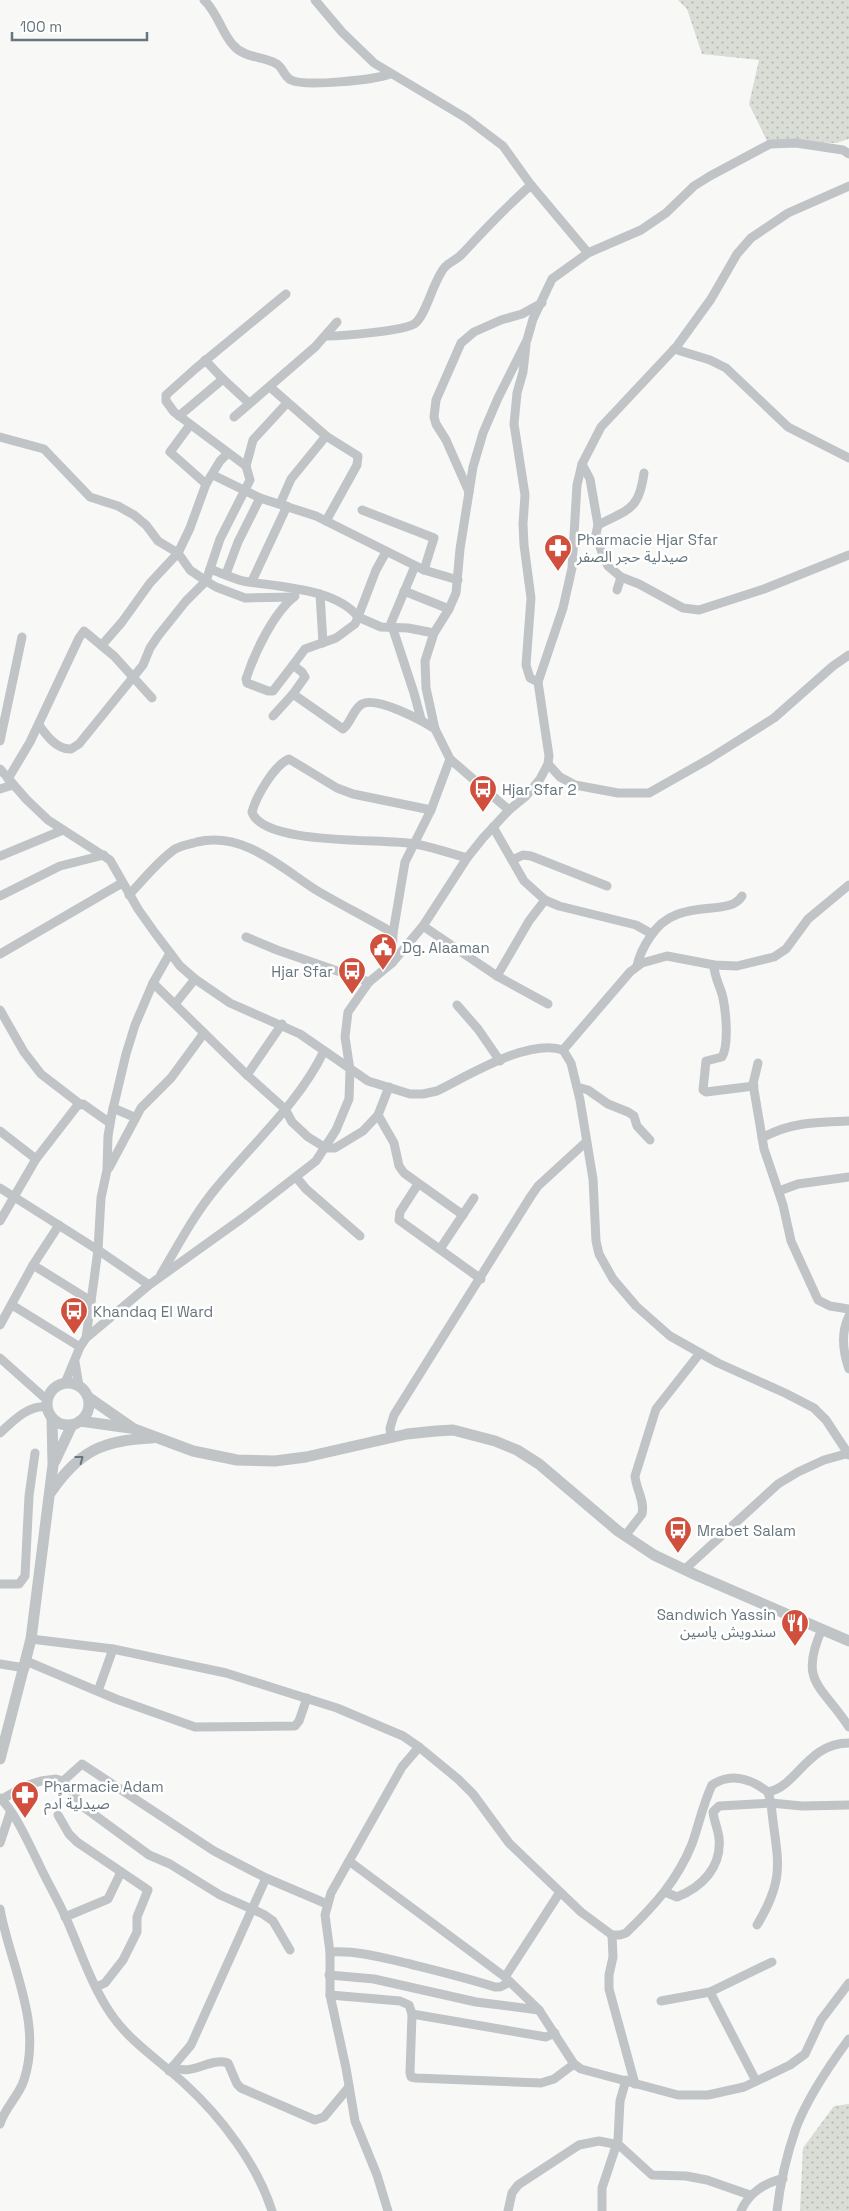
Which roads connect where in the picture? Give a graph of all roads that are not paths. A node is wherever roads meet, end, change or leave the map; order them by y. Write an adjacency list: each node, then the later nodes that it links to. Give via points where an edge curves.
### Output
1 (204, 0): 3 (street, via 233,46 245,54 277,64 290,80 346,81)
2 (314, 0): 3 (street, via 342,32)
3 (390, 74): 5 (street, via 490,135 510,153)
4 (849, 154): 7 (street, via 843,150 796,143 770,144 694,186 666,213 640,230)
5 (531, 185): 7 (street); 11 (street, via 445,267 415,324 350,336)
6 (849, 186): 13 (street, via 788,213 751,238)
7 (588, 253): 9 (street, via 552,279)
8 (286, 294): 14 (street)
9 (542, 303): 12 (street); 32 (street, via 474,332 461,343 436,400 436,424)
10 (337, 322): 11 (street)
11 (327, 336): 16 (street)
12 (527, 340): 32 (street, via 483,432); 63 (street, via 514,424 525,495 523,531 531,598 526,665 530,678)
13 (674, 349): 25 (street, via 726,368 788,427); 26 (street, via 601,427)
14 (206, 360): 15 (street); 19 (street, via 166,395 168,407)
15 (222, 379): 17 (street); 19 (street)
16 (270, 387): 17 (street); 18 (street)
17 (249, 403): 20 (street)
18 (287, 403): 22 (street); 27 (street, via 255,437)
19 (179, 416): 21 (street)
20 (234, 417)
21 (190, 425): 24 (street); 30 (street, via 170,452)
22 (326, 436): 34 (street, via 291,479); 36 (street, via 358,456 359,460)
23 (0, 437): 39 (street, via 44,449 90,497 134,515 158,540)
24 (228, 453): 27 (street); 29 (street)
25 (849, 458)
26 (582, 464): 37 (street, via 590,479); 63 (street, via 577,485 572,568 563,608)
27 (246, 466): 31 (street, via 250,480)
28 (644, 473): 37 (street, via 637,502)
29 (212, 475): 30 (street); 31 (street)
30 (206, 484): 39 (street)
31 (244, 491): 33 (street); 42 (street, via 220,539)
32 (469, 492): 45 (street)
33 (260, 498): 34 (street); 43 (street)
34 (283, 505): 36 (street); 46 (street)
35 (362, 510): 41 (street, via 434,538)
36 (326, 521): 38 (street)
37 (598, 525): 44 (street, via 596,534 603,556 608,566)
38 (386, 552): 41 (street); 54 (street)
39 (178, 553): 47 (street, via 190,570); 59 (street)
40 (849, 556): 44 (street, via 764,589 695,610 683,608)
41 (419, 568): 45 (street); 50 (street)
42 (210, 569): 43 (street); 47 (street)
43 (226, 574): 46 (street)
44 (621, 577): 48 (street)
45 (458, 580): 53 (street)
46 (252, 581): 49 (street)
47 (206, 582): 52 (street, via 245,598); 62 (street, via 186,600 158,636)
48 (617, 590)
49 (303, 591): 51 (street); 52 (street)
50 (404, 591): 53 (street); 55 (street)
51 (320, 594): 54 (street, via 348,606); 58 (street)
52 (294, 597): 61 (street, via 262,641 246,681 273,692)
53 (449, 609): 56 (street)
54 (358, 618): 55 (street, via 381,627); 58 (street, via 336,638)
55 (391, 627): 56 (street); 67 (street)
56 (434, 633): 69 (street, via 424,673)
57 (22, 637): 70 (street)
58 (323, 643): 61 (street, via 305,649)
59 (102, 645): 62 (street); 68 (street, via 88,632 83,632)
60 (849, 655): 72 (street, via 774,718 649,793 618,794 575,785)
61 (293, 665): 64 (street, via 305,677)
62 (133, 679): 65 (street); 68 (street, via 74,748 63,748)
63 (538, 682): 72 (street, via 549,748)
64 (292, 694): 66 (street); 67 (street, via 343,729 359,706 367,702)
65 (152, 698)
66 (273, 716)
67 (421, 719): 69 (street)
68 (39, 725): 74 (street)
69 (435, 730): 71 (street)
70 (0, 741)
71 (450, 759): 76 (street); 77 (street)
72 (548, 764): 77 (street, via 533,788)
73 (0, 770): 74 (street)
74 (10, 782): 75 (street); 79 (street, via 36,810)
75 (0, 789)
76 (431, 810): 80 (street); 80 (street, via 353,794 289,760 268,781 252,812 258,821 286,834)
77 (510, 810): 78 (street)
78 (493, 827): 83 (street); 84 (street)
79 (63, 830): 81 (street); 82 (street)
80 (415, 844): 83 (street); 93 (street, via 405,862)
81 (104, 855): 85 (street, via 116,869); 89 (street, via 60,866)
82 (0, 856)
83 (467, 858): 92 (street)
84 (512, 860): 87 (street, via 531,856); 91 (street, via 524,881)
85 (122, 883): 88 (street); 97 (street)
86 (849, 885): 99 (street, via 808,919 786,949 774,957 737,966)
87 (607, 886)
88 (129, 895): 93 (street, via 176,849 211,839 224,839 275,861 316,890); 96 (street)
89 (0, 896)
90 (742, 896): 94 (street, via 733,905 681,912 666,920)
91 (545, 900): 94 (street, via 636,925); 101 (street)
92 (423, 926): 98 (street); 101 (street)
93 (393, 933): 98 (street)
94 (652, 934): 100 (street, via 638,959)
95 (246, 937): 103 (street)
96 (170, 952): 102 (street); 104 (street)
97 (0, 954)
98 (392, 963): 103 (street)
99 (714, 965): 100 (street, via 667,956 653,958); 117 (street, via 714,976 724,1004 725,1049 721,1058 707,1059 703,1090)
100 (638, 966): 111 (street)
101 (497, 976): 106 (street)
102 (195, 979): 105 (street); 109 (street, via 230,1003)
103 (369, 982): 115 (street, via 348,1012 345,1037)
104 (153, 983): 105 (street); 121 (street, via 126,1054)
105 (175, 1004): 110 (street)
106 (548, 1004)
107 (457, 1005): 113 (street)
108 (0, 1010): 120 (street, via 40,1074)
109 (282, 1024): 112 (street); 116 (street)
110 (204, 1033): 116 (street); 124 (street, via 171,1078)
111 (563, 1050): 113 (street, via 555,1047 533,1049); 119 (street, via 571,1063)
112 (324, 1051): 115 (street); 122 (street, via 314,1072)
113 (500, 1061): 118 (street, via 437,1091 410,1094)
114 (758, 1064): 117 (street)
115 (350, 1070): 118 (street, via 368,1081); 131 (street, via 349,1099)
116 (247, 1075): 122 (street)
117 (754, 1086): 128 (street)
118 (389, 1087): 123 (street)
119 (577, 1087): 129 (street, via 634,1116 637,1126); 130 (street)
120 (80, 1104): 125 (street); 132 (street)
121 (113, 1108): 124 (street); 125 (street)
122 (286, 1109): 131 (street, via 292,1122); 148 (street, via 200,1209)
123 (378, 1115): 131 (street, via 362,1131 335,1148); 136 (street, via 394,1142 402,1171)
124 (134, 1117): 133 (street)
125 (110, 1122): 133 (street)
126 (849, 1122): 128 (street, via 810,1122 787,1126)
127 (0, 1131): 132 (street)
128 (762, 1138): 138 (street, via 765,1158 774,1174)
129 (650, 1140)
130 (586, 1142): 149 (street, via 538,1186); 158 (street, via 593,1179 596,1242 603,1264 625,1294 656,1325)
131 (326, 1148): 134 (street, via 316,1162)
132 (36, 1159): 139 (street)
133 (108, 1170): 146 (street, via 101,1198)
134 (296, 1177): 144 (street); 148 (street)
135 (849, 1177): 138 (street, via 798,1184)
136 (418, 1184): 141 (street); 145 (street, via 400,1212 399,1220)
137 (0, 1188): 139 (street)
138 (778, 1191): 153 (street, via 791,1241 818,1300)
139 (15, 1196): 142 (street); 143 (street)
140 (474, 1198): 141 (street)
141 (462, 1215): 145 (street)
142 (0, 1221)
143 (59, 1224): 146 (street); 147 (street)
144 (360, 1236)
145 (440, 1249): 149 (street)
146 (98, 1250): 150 (street); 151 (street)
147 (33, 1265): 151 (street); 152 (street)
148 (159, 1277): 150 (street)
149 (481, 1278): 171 (street, via 394,1415)
150 (149, 1285): 156 (street)
151 (91, 1301): 156 (street)
152 (12, 1305): 155 (street); 157 (street)
153 (849, 1309)
154 (849, 1316): 161 (street, via 844,1329 844,1344)
155 (0, 1325)
156 (86, 1338): 157 (street)
157 (80, 1347): 160 (street)
158 (700, 1353): 173 (street, via 814,1408); 176 (street, via 653,1416 635,1476 643,1510)
159 (0, 1358): 165 (street)
160 (75, 1361): 162 (street); 163 (street)
161 (849, 1369)
162 (65, 1383): 163 (street); 165 (street, via 54,1389)
163 (79, 1386): 164 (street)
164 (88, 1397): 167 (street, via 88,1410); 168 (street)
165 (47, 1403): 166 (street); 169 (street, via 31,1409)
166 (52, 1418): 167 (street, via 58,1422); 174 (street)
167 (76, 1423): 168 (street); 174 (street)
168 (134, 1429): 170 (street)
169 (0, 1432)
170 (156, 1438): 171 (street, via 215,1457 257,1462 306,1457); 175 (street, one-way to 170, via 64,1472 91,1450 129,1440)
171 (391, 1438): 176 (street, via 453,1430 495,1441 539,1464)
172 (35, 1453): 177 (street)
173 (849, 1454): 179 (street, via 824,1460 778,1484)
174 (53, 1465): 175 (street)
175 (49, 1496): 178 (street)
176 (625, 1536): 179 (street)
177 (26, 1556): 178 (street); 180 (street, via 22,1581 19,1584)
178 (41, 1558): 182 (street)
179 (684, 1570): 181 (street)
180 (0, 1584)
181 (822, 1629): 183 (street); 189 (street, via 813,1650 812,1673 817,1685)
182 (31, 1639): 184 (street); 186 (street)
183 (849, 1640)
184 (113, 1649): 187 (street); 188 (street, via 226,1673)
185 (0, 1664): 186 (street)
186 (25, 1664): 187 (street); 192 (street)
187 (98, 1691): 188 (street, via 195,1727 296,1726)
188 (307, 1698): 191 (street, via 362,1718 403,1736)
189 (849, 1727)
190 (849, 1743): 194 (street, via 830,1746 810,1758 784,1785)
191 (419, 1747): 203 (street, via 402,1766); 206 (street, via 473,1794 509,1843)
192 (0, 1760)
193 (63, 1781): 196 (street, via 41,1781); 205 (street, via 82,1764 214,1851); 209 (street, via 85,1808 149,1855 170,1864 220,1896)
194 (768, 1792): 195 (street, via 738,1778 718,1781); 197 (street)
195 (708, 1794): 199 (street); 207 (street, via 692,1844)
196 (1, 1799): 200 (street)
197 (771, 1803): 198 (street); 199 (street); 212 (street, via 778,1876 773,1896)
198 (849, 1805)
199 (716, 1807): 207 (street, via 713,1812 719,1852 715,1865 698,1886 687,1893 677,1897)
200 (10, 1812): 202 (street); 211 (street)
201 (58, 1815): 204 (street, via 76,1842)
202 (0, 1843)
203 (349, 1861): 208 (street); 218 (street)
204 (121, 1872): 211 (street, via 108,1899); 220 (street, via 148,1890 138,1911 137,1932 124,1960 112,1976)
205 (266, 1878): 208 (street); 209 (street)
206 (560, 1892): 213 (street, via 591,1921); 218 (street)
207 (665, 1892): 213 (street, via 626,1933)
208 (326, 1904): 215 (street)
209 (253, 1909): 214 (street, via 273,1921); 229 (street, via 191,2045)
210 (0, 1910): 234 (street, via 25,2000 29,2044 24,2081)
211 (66, 1917): 220 (street)
212 (757, 1925)
213 (612, 1935): 232 (street, via 609,1988)
214 (290, 1950)
215 (330, 1952): 217 (street); 218 (street, via 376,1956 495,1987)
216 (772, 1962): 221 (street)
217 (329, 1975): 222 (street); 224 (street, via 374,1979 476,2002)
218 (508, 1980): 224 (street)
219 (849, 1983): 231 (street, via 821,2020 804,2054 790,2065)
220 (96, 1987): 229 (street, via 117,2022 137,2043)
221 (710, 1992): 223 (street); 231 (street)
222 (330, 1995): 225 (street, via 400,2002 409,2005); 233 (street)
223 (661, 2001)
224 (539, 2010): 226 (street)
225 (412, 2014): 226 (street, via 546,2037); 228 (street, via 411,2077 541,2083 554,2079)
226 (554, 2033): 228 (street)
227 (849, 2039): 236 (street, via 829,2066 796,2127)
228 (574, 2064): 230 (street, via 589,2072)
229 (171, 2069): 233 (street, via 191,2070 216,2062 228,2063 241,2088 315,2120 328,2113); 238 (street, via 222,2123 262,2182)
230 (626, 2080): 232 (street); 235 (street, via 620,2100)
231 (756, 2081): 232 (street, via 729,2092 693,2096)
232 (635, 2084)
233 (349, 2087): 239 (street, via 354,2121)
234 (0, 2124)
235 (617, 2144): 237 (street, via 652,2175 708,2180); 240 (street, via 589,2142 571,2150 518,2185 512,2193); 241 (street, via 603,2181)
236 (783, 2179): 237 (street); 243 (street)
237 (750, 2195): 242 (street)
238 (272, 2211)
239 (388, 2211)
240 (508, 2211)
241 (602, 2211)
242 (741, 2211)
243 (777, 2211)

